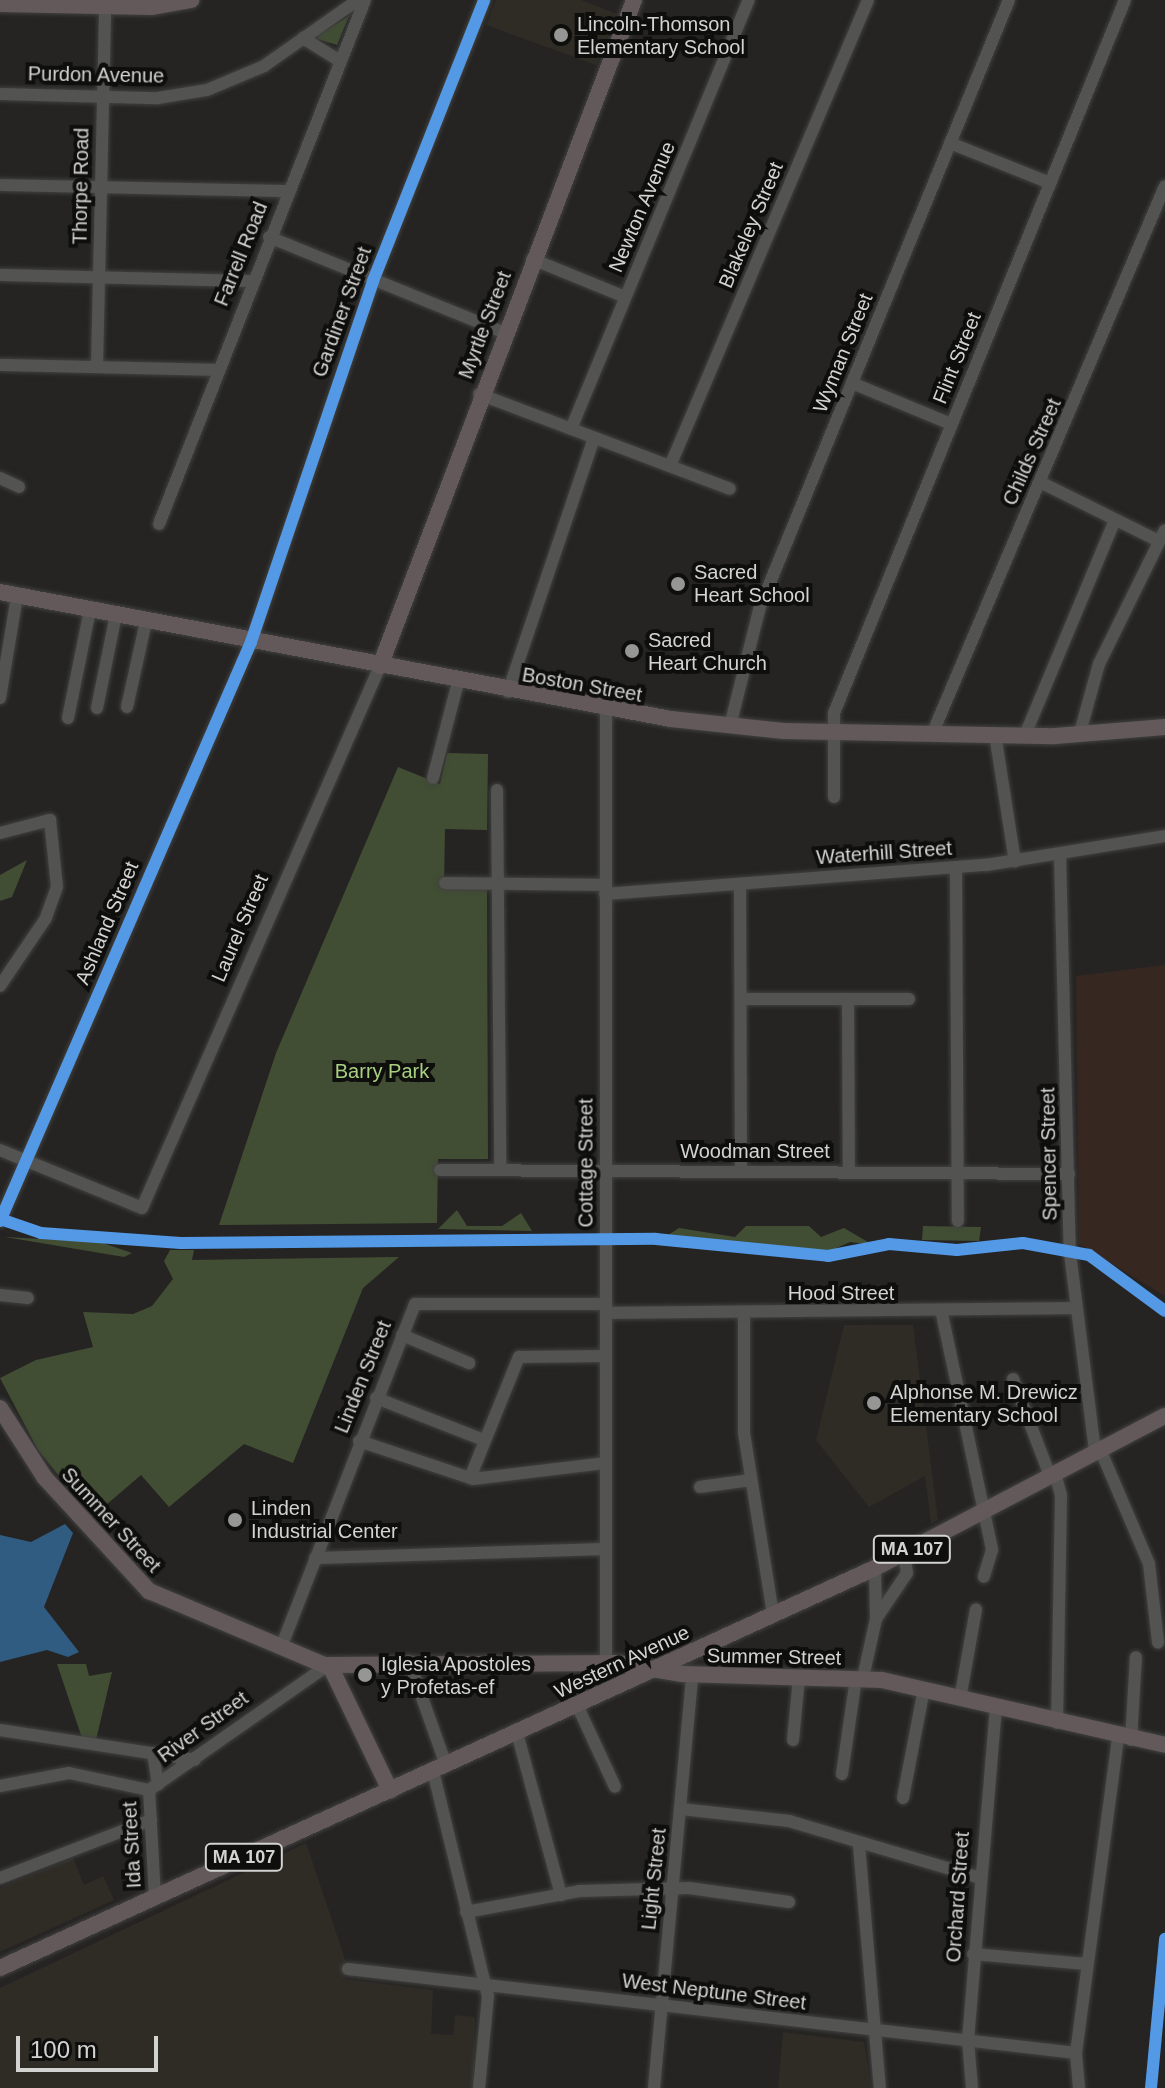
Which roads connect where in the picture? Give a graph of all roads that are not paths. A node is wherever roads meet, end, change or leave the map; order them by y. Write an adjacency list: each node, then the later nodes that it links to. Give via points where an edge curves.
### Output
1 (191, 0): 11 (main road)
2 (358, 0): 12 (street, Purdon Avenue)
3 (365, 0): 13 (street, Farrell Road)
4 (484, 0): 27 (street, Gardiner Street)
5 (634, 0): 23 (main road, Myrtle Street)
6 (749, 0): 28 (street, Newton Avenue)
7 (868, 0): 38 (street, Blakeley Street)
8 (1009, 0): 16 (street, Wyman Street)
9 (1125, 0): 17 (street, Flint Street)
10 (0, 4): 11 (main road)
11 (105, 7): 15 (street, Thorpe Road)
12 (303, 38): 13 (street); 15 (street, Purdon Avenue, via 207,90)
13 (340, 61): 21 (street, Farrell Road)
14 (0, 94): 15 (street, Purdon Avenue)
15 (103, 97): 20 (street, Thorpe Road)
16 (950, 143): 17 (street); 33 (street, Wyman Street)
17 (1050, 183): 35 (street, Flint Street)
18 (0, 185): 20 (street)
19 (1165, 186): 40 (street, Childs Street)
20 (101, 187): 21 (street); 25 (street, Thorpe Road)
21 (288, 191): 22 (street, Farrell Road)
22 (269, 237): 26 (street, Farrell Road); 27 (street)
23 (532, 259): 28 (street); 29 (main road, Myrtle Street)
24 (0, 275): 25 (street)
25 (99, 277): 26 (street); 31 (street, Thorpe Road)
26 (252, 281): 32 (street, Farrell Road)
27 (373, 281): 29 (street); 50 (street, Gardiner Street)
28 (625, 297): 36 (street, Newton Avenue)
29 (503, 332): 34 (main road, Myrtle Street)
30 (0, 365): 31 (street)
31 (97, 367): 32 (street)
32 (215, 370): 44 (street, Farrell Road)
33 (852, 383): 35 (street); 59 (street, Wyman Street, via 756,617)
34 (479, 394): 36 (street); 51 (main road, Myrtle Street)
35 (951, 424): 61 (street, Flint Street)
36 (571, 429): 37 (street)
37 (594, 438): 38 (street); 53 (street)
38 (670, 466): 42 (street)
39 (0, 478): 41 (street)
40 (1040, 482): 43 (street); 62 (street, Childs Street)
41 (19, 487)
42 (730, 489)
43 (1115, 520): 45 (street); 65 (street)
44 (159, 524)
45 (1162, 536): 66 (street, via 1099,664)
46 (8, 594): 47 (main road, Boston Street); 54 (street)
47 (90, 610): 48 (main road, Boston Street); 58 (street)
48 (116, 615): 49 (main road, Boston Street); 56 (street)
49 (146, 621): 50 (main road, Boston Street); 55 (street)
50 (251, 642): 51 (main road, Boston Street); 85 (street, Ashland Street)
51 (380, 666): 52 (main road, Boston Street); 85 (street, Laurel Street, via 142,1208)
52 (458, 682): 53 (main road, Boston Street); 68 (street)
53 (508, 692): 57 (main road, Boston Street)
54 (0, 698)
55 (127, 707)
56 (97, 708)
57 (606, 711): 59 (main road, Boston Street); 79 (street, Cottage Street)
58 (68, 718)
59 (730, 726): 61 (main road, Boston Street)
60 (1165, 727): 64 (main road, Boston Street)
61 (830, 731): 62 (main road, Boston Street); 70 (street)
62 (933, 732): 63 (main road, Boston Street)
63 (995, 734): 65 (main road, Boston Street); 74 (street)
64 (1131, 734): 66 (main road, Boston Street); 67 (main road)
65 (1025, 735): 66 (main road, Boston Street)
66 (1079, 736)
67 (1165, 737)
68 (433, 778)
69 (497, 790): 77 (street)
70 (834, 797)
71 (0, 833): 80 (street, via 50,820 55,897)
72 (1165, 836): 73 (street, Waterhill Street)
73 (1060, 854): 74 (street, Waterhill Street); 92 (street, Spencer Street)
74 (1015, 861): 75 (street, Waterhill Street)
75 (956, 868): 78 (street, Waterhill Street); 91 (street)
76 (445, 883): 77 (street, Waterhill Street)
77 (497, 884): 79 (street, Waterhill Street); 87 (street)
78 (740, 884): 79 (street, Waterhill Street); 81 (street)
79 (605, 890): 88 (street, Cottage Street)
80 (1, 982)
81 (741, 999): 82 (street); 89 (street)
82 (848, 999): 83 (street); 90 (street)
83 (909, 999)
84 (0, 1150): 85 (street)
85 (27, 1158): 93 (street, Ashland Street)
86 (440, 1170): 87 (street, Woodman Street)
87 (500, 1170): 88 (street, Woodman Street)
88 (606, 1171): 89 (street, Woodman Street); 97 (street, Cottage Street)
89 (741, 1171): 90 (street, Woodman Street)
90 (849, 1171): 91 (street, Woodman Street)
91 (958, 1172): 92 (street, Woodman Street); 94 (street)
92 (1069, 1174): 98 (street, Spencer Street)
93 (0, 1221)
94 (958, 1221)
95 (0, 1295): 96 (street)
96 (28, 1298)
97 (606, 1308): 99 (street, Hood Street); 101 (street, Linden Street, via 418,1302); 102 (street, Cottage Street)
98 (1075, 1308): 100 (street, Hood Street); 110 (street, Spencer Street)
99 (744, 1313): 100 (street, Hood Street); 114 (street)
100 (942, 1314): 116 (street)
101 (402, 1335): 103 (street); 105 (street, Linden Street)
102 (606, 1356): 108 (street, via 519,1357); 111 (street, Cottage Street)
103 (469, 1363)
104 (1013, 1379): 112 (street)
105 (376, 1398): 108 (street); 109 (street, Linden Street)
106 (0, 1408): 127 (main road, Summer Street, via 45,1478 143,1586 184,1611)
107 (1165, 1416): 110 (main road, Western Avenue / MA 107)
108 (484, 1440): 113 (street)
109 (359, 1441): 113 (street); 119 (street, Linden Street)
110 (1098, 1451): 112 (main road, Western Avenue / MA 107); 121 (street, Spencer Street)
111 (606, 1463): 113 (street); 117 (street, Cottage Street)
112 (1053, 1474): 116 (main road, Western Avenue / MA 107); 140 (street, via 1061,1495)
113 (470, 1478)
114 (751, 1480): 115 (street); 124 (street)
115 (700, 1487)
116 (981, 1512): 118 (main road, Western Avenue / MA 107); 122 (street, via 992,1552)
117 (606, 1549): 119 (street); 130 (street, Cottage Street)
118 (904, 1553): 120 (main road, Western Avenue / MA 107); 125 (street, via 907,1573)
119 (315, 1558): 127 (street, Linden Street)
120 (875, 1568): 124 (main road, Western Avenue / MA 107); 125 (street)
121 (1158, 1573): 126 (street, Spencer Street)
122 (984, 1577)
123 (976, 1609): 137 (street)
124 (773, 1615): 132 (main road, Western Avenue / MA 107)
125 (876, 1619): 135 (street)
126 (1158, 1642)
127 (282, 1645): 131 (main road, Summer Street)
128 (1136, 1657): 143 (street)
129 (409, 1661): 130 (main road, Summer Street); 131 (main road, Summer Street); 148 (street)
130 (606, 1663): 132 (main road, Summer Street)
131 (328, 1665): 147 (street, River Street); 155 (main road)
132 (653, 1669): 133 (main road, Summer Street); 138 (main road, Western Avenue / MA 107)
133 (692, 1675): 134 (main road, Summer Street); 157 (street, Light Street)
134 (799, 1678): 135 (main road, Summer Street); 144 (street)
135 (859, 1678): 136 (main road, Summer Street); 149 (street)
136 (924, 1689): 137 (main road, Summer Street); 156 (street)
137 (960, 1699): 139 (main road, Summer Street)
138 (577, 1705): 142 (main road, Western Avenue / MA 107); 154 (street)
139 (996, 1709): 140 (main road, Summer Street); 161 (street, Orchard Street)
140 (1057, 1723): 143 (main road, Summer Street)
141 (0, 1730): 146 (street)
142 (517, 1733): 148 (main road, Western Avenue / MA 107); 163 (street)
143 (1124, 1738): 145 (main road, Summer Street); 168 (street)
144 (793, 1740)
145 (1165, 1745)
146 (153, 1753): 147 (street); 153 (street, Ida Street)
147 (195, 1760): 153 (street, River Street)
148 (440, 1768): 155 (main road, Western Avenue / MA 107); 166 (street)
149 (842, 1774)
150 (0, 1778): 151 (street)
151 (14, 1781): 152 (street, River Street); 153 (street, River Street, via 69,1773)
152 (0, 1786)
153 (154, 1787): 158 (street, Ida Street)
154 (615, 1787)
155 (390, 1790): 164 (main road, Western Avenue / MA 107)
156 (903, 1798)
157 (681, 1809): 159 (street, via 789,1821); 162 (street, Light Street)
158 (151, 1820): 160 (street); 164 (street, Ida Street)
159 (859, 1845): 161 (street); 173 (street)
160 (0, 1878)
161 (980, 1878): 167 (street, Orchard Street)
162 (673, 1893): 163 (street); 165 (street, via 689,1888); 172 (street, Light Street)
163 (561, 1895): 166 (street)
164 (155, 1898): 169 (main road, Western Avenue / MA 107)
165 (789, 1902)
166 (466, 1912): 171 (street)
167 (973, 1954): 168 (street); 174 (street, Orchard Street)
168 (1087, 1964): 175 (street)
169 (0, 1968)
170 (348, 1969): 171 (street, West Neptune Street)
171 (484, 1985): 172 (street, West Neptune Street); 176 (street)
172 (662, 2006): 173 (street, West Neptune Street); 177 (street, Light Street)
173 (875, 2031): 174 (street, West Neptune Street); 178 (street)
174 (968, 2040): 175 (street, West Neptune Street); 179 (street, Orchard Street)
175 (1076, 2053): 180 (street)
176 (479, 2088)
177 (654, 2088)
178 (880, 2088)
179 (972, 2088)
180 (1079, 2088)

